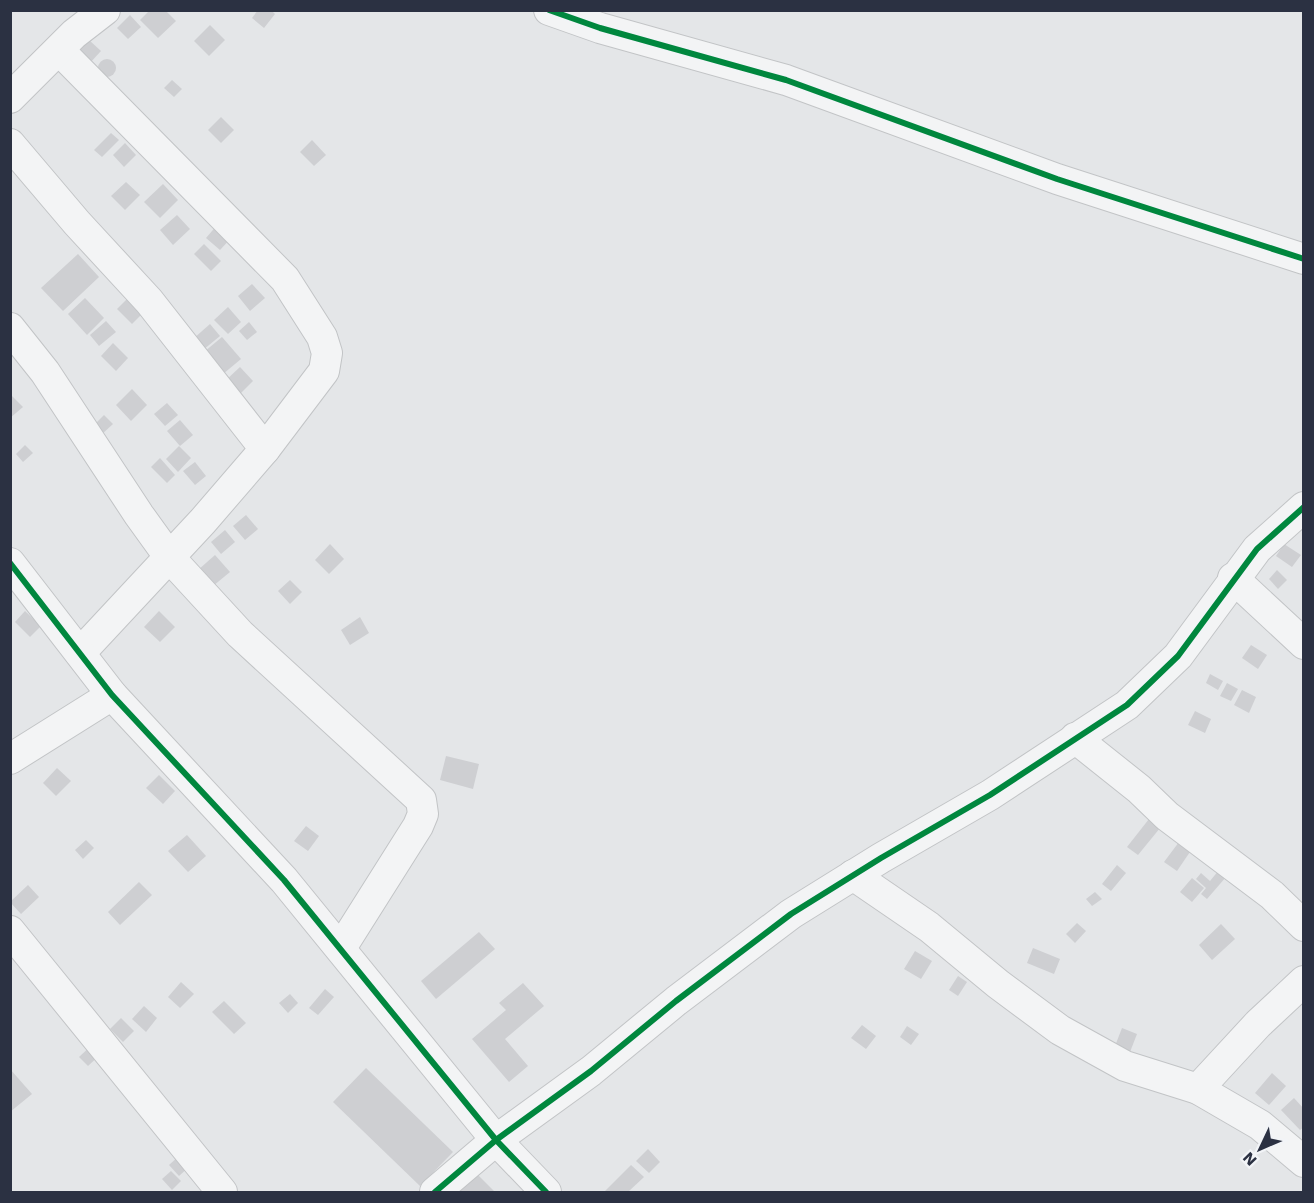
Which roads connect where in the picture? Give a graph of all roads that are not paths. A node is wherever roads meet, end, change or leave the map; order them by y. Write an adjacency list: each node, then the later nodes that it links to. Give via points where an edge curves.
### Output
1 (105, 10): 3 (street)
2 (549, 10): 6 (street, via 786,80 1057,179)
3 (59, 50): 4 (street); 8 (street, via 285,279 318,328 327,353 324,371)
4 (10, 98)
5 (10, 144): 8 (street, via 149,301)
6 (1304, 259)
7 (10, 328): 10 (street, via 45,372)
8 (265, 449): 10 (street)
9 (1304, 507): 12 (street, via 1257,549)
10 (170, 558): 14 (street); 21 (street, via 240,634 421,800 423,813 418,826)
11 (10, 563): 14 (street)
12 (1233, 578): 13 (street); 16 (street, via 1178,656 1127,705)
13 (1304, 644)
14 (80, 653): 15 (street)
15 (112, 695): 17 (street); 21 (street)
16 (1076, 738): 18 (street, via 990,795); 19 (street, via 1167,816 1272,895)
17 (10, 759)
18 (853, 875): 23 (street, via 929,927 1060,1030 1125,1066); 24 (street, via 782,921)
19 (1304, 926)
20 (10, 931): 26 (street)
21 (342, 948): 24 (street)
22 (1304, 981): 23 (street)
23 (1198, 1089): 25 (street, via 1260,1125)
24 (496, 1140): 27 (street); 28 (street)
25 (1304, 1162)
26 (222, 1192)
27 (435, 1192)
28 (546, 1192)

